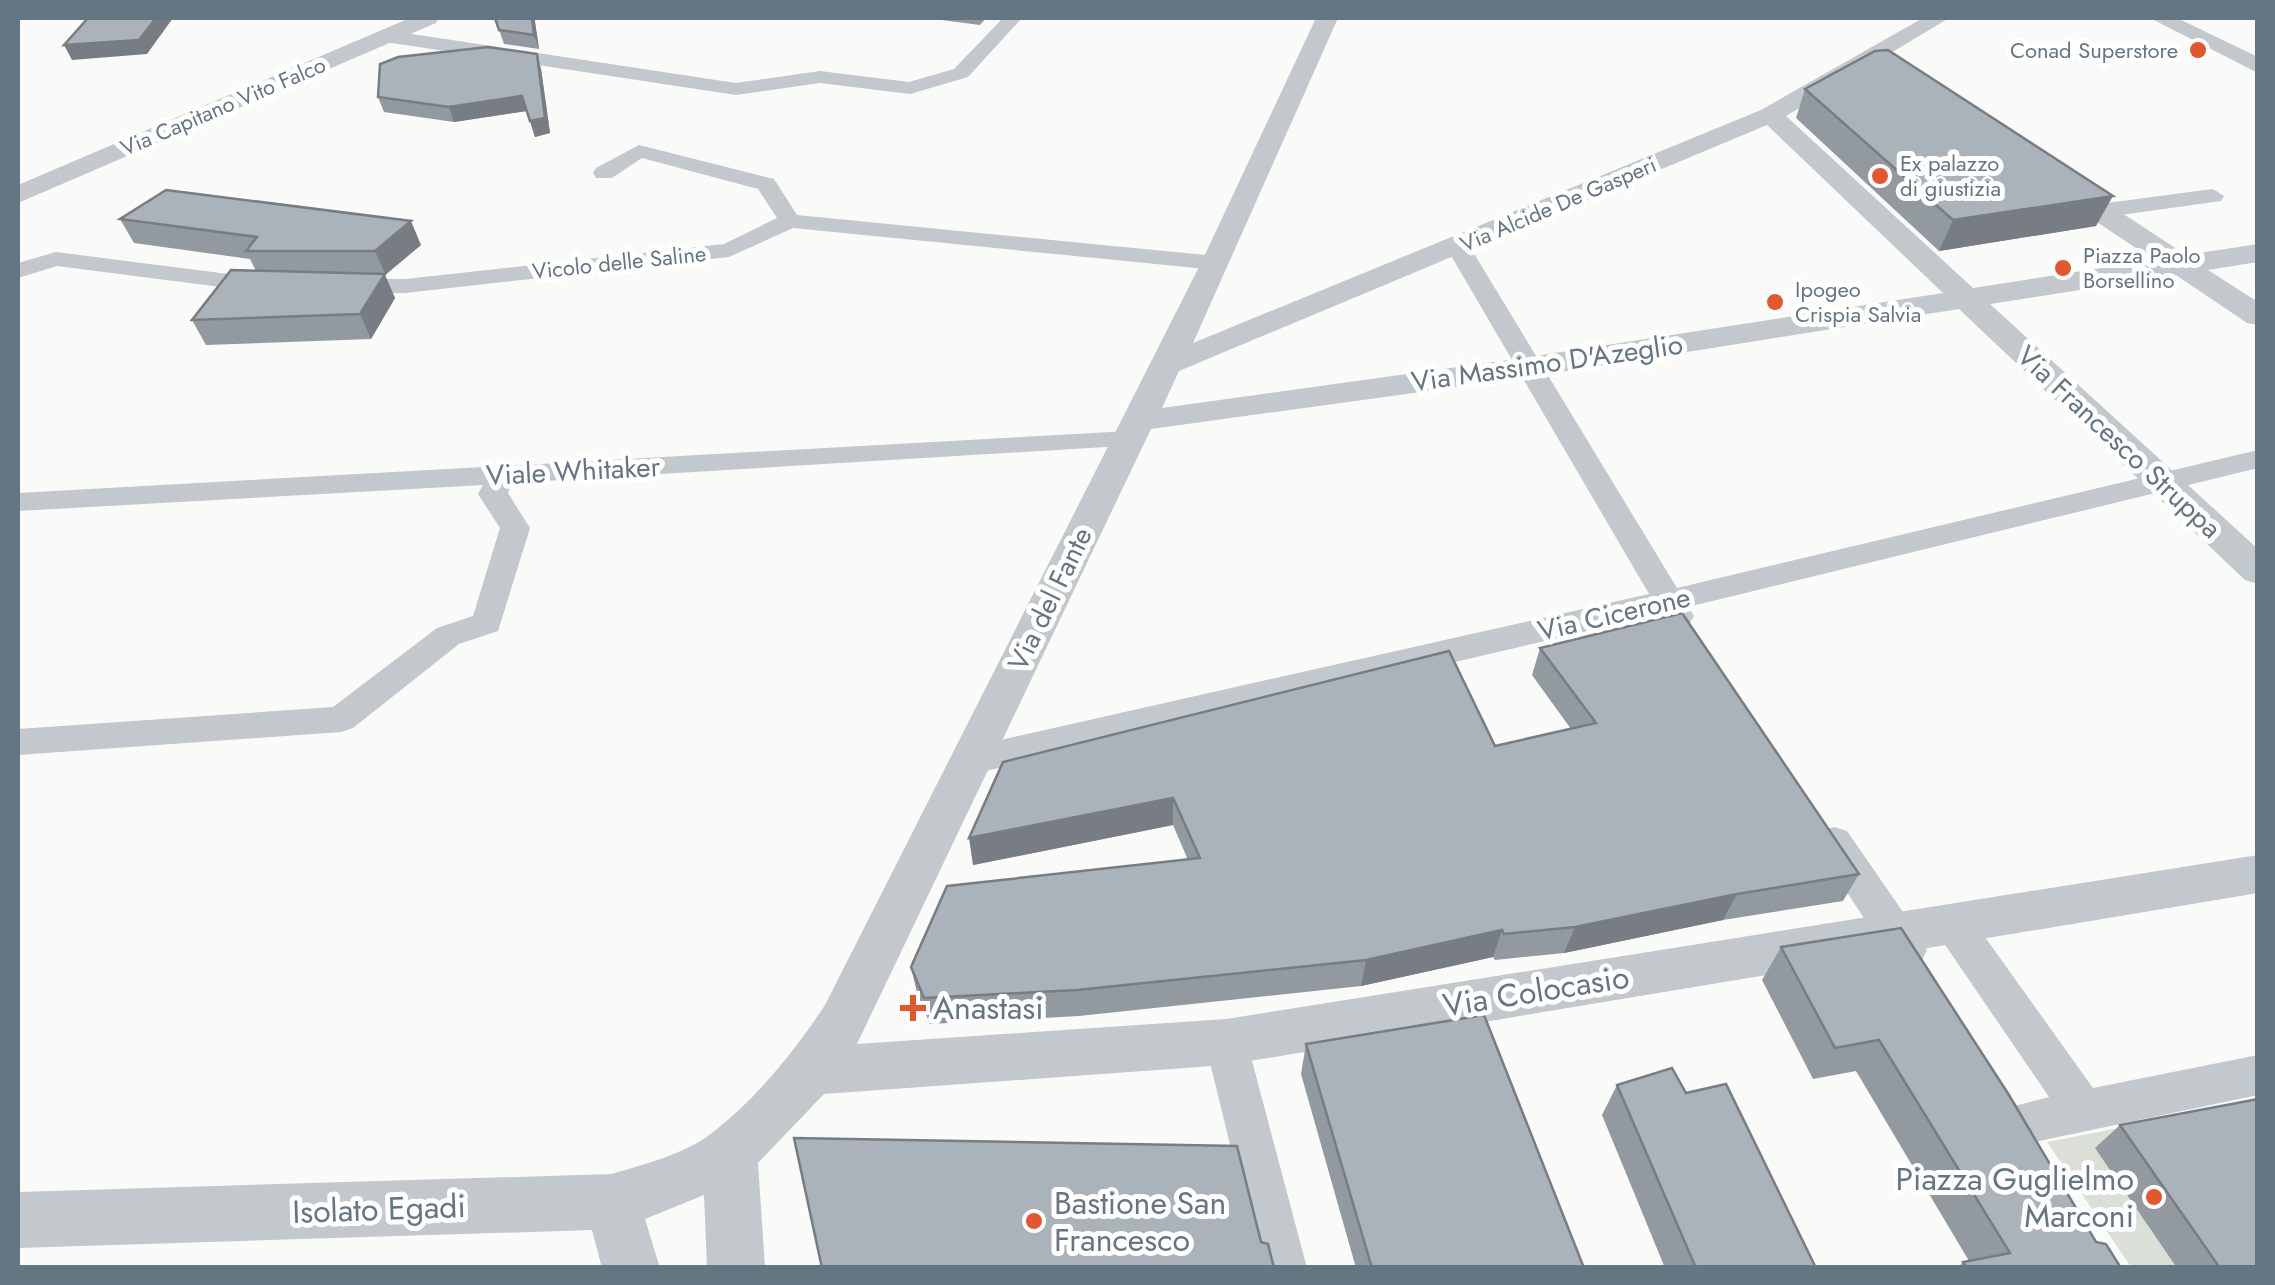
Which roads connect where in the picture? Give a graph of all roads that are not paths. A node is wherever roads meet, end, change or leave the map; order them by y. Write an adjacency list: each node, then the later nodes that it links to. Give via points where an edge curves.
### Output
1 (428, 18): 6 (street, Via Capitano Vito Falco)
2 (1013, 18): 6 (street, via 961,73 910,88 820,77 736,89)
3 (1327, 18): 17 (street, Via del Fante)
4 (1938, 18): 8 (street, Via Alcide De Gasperi, via 1878,65)
5 (2161, 18): 7 (street)
6 (385, 36): 11 (street, Via Capitano Vito Falco)
7 (2258, 66)
8 (1770, 115): 15 (street, Via Alcide De Gasperi); 20 (street, Via Francesco Struppa)
9 (2034, 168): 13 (street)
10 (604, 174): 14 (street, via 639,151 676,160 766,184)
11 (18, 195)
12 (2213, 196): 13 (street)
13 (2109, 217): 18 (street)
14 (790, 221): 17 (street); 19 (street, Vicolo delle Saline, via 728,250 405,286 258,286 56,259)
15 (1458, 247): 22 (street, Via Alcide De Gasperi); 23 (street)
16 (2258, 253): 18 (street)
17 (1216, 262): 22 (street, Via del Fante)
18 (2193, 268): 20 (street, Via Massimo D'Azeglio); 21 (street)
19 (18, 270)
20 (1968, 304): 23 (street, Via Massimo D'Azeglio); 27 (street, Via Francesco Struppa)
21 (2258, 316)
22 (1166, 365): 24 (street, Via del Fante)
23 (1529, 367): 24 (street, Via Massimo D'Azeglio); 30 (street)
24 (1134, 430): 26 (street, Viale Whitaker); 33 (street, Via del Fante)
25 (2258, 459): 27 (street, Via Cicerone)
26 (500, 475): 28 (street, Viale Whitaker); 32 (street, via 493,494 515,528 487,623 448,636 341,719)
27 (2161, 484): 29 (street, Via Francesco Struppa); 30 (street, Via Cicerone)
28 (18, 502)
29 (2258, 570)
30 (1668, 602): 31 (street); 33 (street, Via Cicerone)
31 (1701, 649)
32 (18, 742)
33 (969, 761): 40 (street, Via del Fante, via 843,1021)
34 (1820, 822): 37 (street)
35 (2258, 874): 36 (street, Via Colocasio)
36 (1953, 924): 37 (street, Via Colocasio); 43 (street)
37 (1896, 932): 38 (street); 39 (street, Via Colocasio)
38 (1926, 983)
39 (1226, 1042): 40 (street, Via Colocasio); 49 (street)
40 (811, 1071): 44 (street, Via del Fante)
41 (2258, 1075): 43 (street)
42 (1985, 1085): 43 (street, via 2019,1142)
43 (2085, 1112)
44 (730, 1154): 45 (street, Isolato Egadi); 48 (street)
45 (612, 1202): 46 (street, Isolato Egadi); 47 (street)
46 (18, 1220)
47 (630, 1268)
48 (736, 1268)
49 (1284, 1268)

